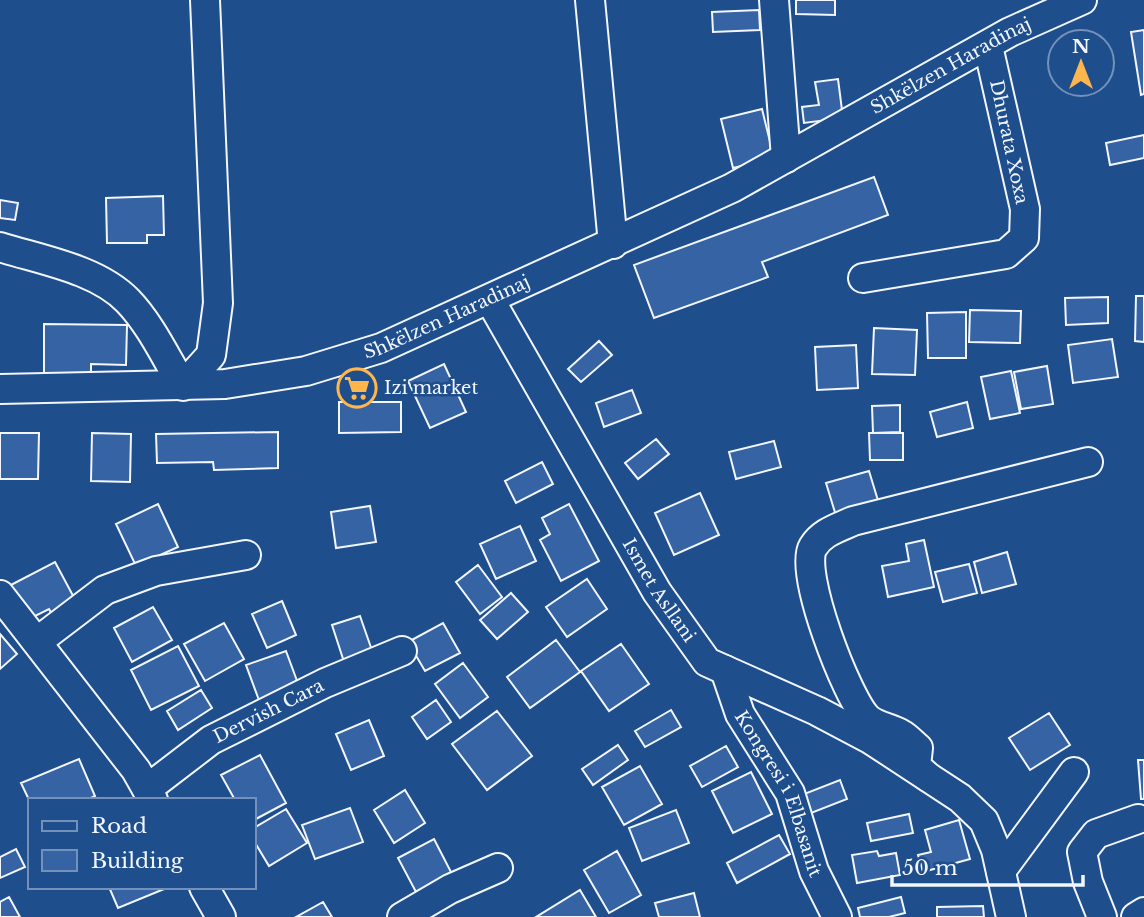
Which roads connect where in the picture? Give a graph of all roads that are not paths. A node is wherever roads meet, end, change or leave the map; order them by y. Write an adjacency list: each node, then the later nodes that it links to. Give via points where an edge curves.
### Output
1 (205, 0): 11 (street, via 217,313 211,355)
2 (590, 0): 7 (street)
3 (774, 0): 6 (street)
4 (1082, 0): 5 (street, Shkëlzen Haradinaj)
5 (988, 46): 6 (street, Shkëlzen Haradinaj); 9 (street, Dhurata Xoxa, via 1025,209 1024,237 1006,254)
6 (786, 158): 7 (street, Shkëlzen Haradinaj)
7 (613, 244): 10 (street, Shkëlzen Haradinaj)
8 (0, 247): 11 (street, via 113,288 143,320)
9 (863, 278)
10 (490, 300): 11 (street, Shkëlzen Haradinaj, via 344,360 270,378); 18 (street, Ismet Asllani, via 657,592 707,662)
11 (183, 386): 12 (street, Shkëlzen Haradinaj)
12 (0, 389)
13 (1088, 461): 20 (street, via 853,522 827,532 811,549 817,600 851,695 868,719 904,735 918,748 916,766)
14 (246, 555): 16 (street, via 156,571 105,590)
15 (0, 595): 16 (street, Dervish Cara)
16 (38, 641): 21 (street, Dervish Cara)
17 (402, 652): 21 (street, Dervish Cara, via 325,683 211,740)
18 (725, 670): 20 (street, Ismet Asllani, via 817,711); 29 (street, Kongresi i Elbasanit, via 740,714 790,793 814,871)
19 (1074, 772): 24 (street)
20 (928, 777): 24 (street, Ismet Asllani, via 984,821)
21 (150, 794)
22 (1138, 818): 31 (street, via 1096,834 1082,852)
23 (498, 868): 28 (street)
24 (1001, 871): 30 (street, Ismet Asllani)
25 (205, 889): 27 (street)
26 (1144, 912): 32 (street)
27 (221, 917)
28 (402, 917)
29 (837, 917)
30 (1011, 917)
31 (1102, 917)
32 (1136, 917)

